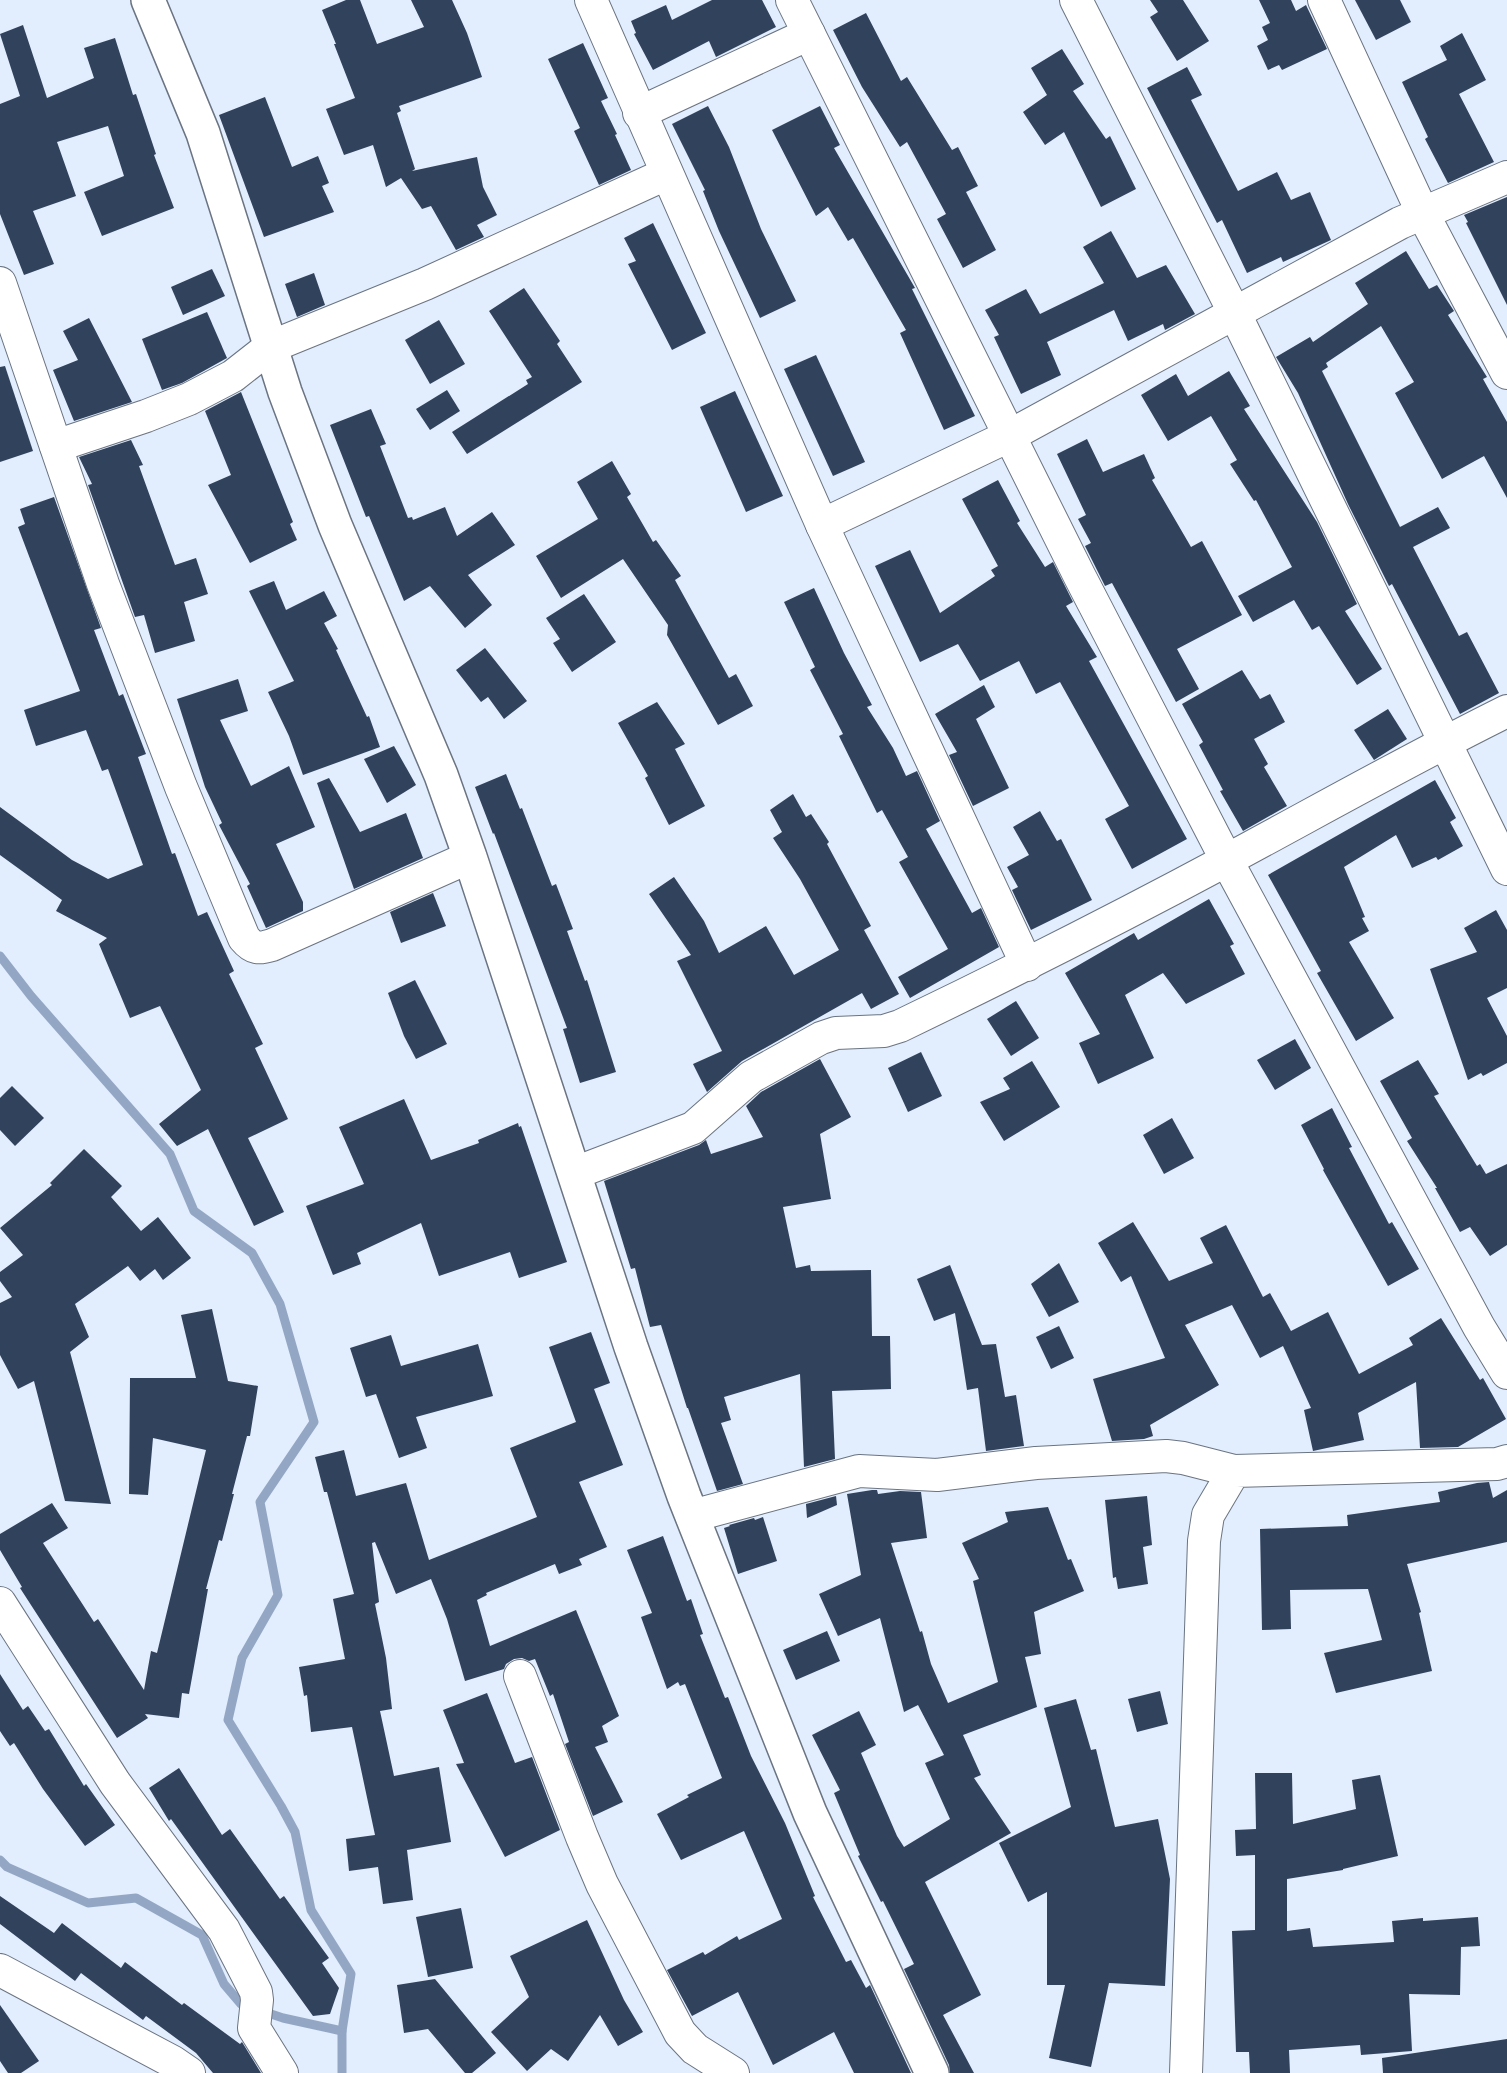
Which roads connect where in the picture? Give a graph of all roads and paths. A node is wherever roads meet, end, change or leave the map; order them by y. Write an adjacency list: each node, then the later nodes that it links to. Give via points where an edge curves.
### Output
1 (148, 0): 13 (street, via 203,133)
2 (591, 0): 7 (street)
3 (792, 0): 6 (street)
4 (1076, 0): 12 (street)
5 (1324, 0): 10 (street)
6 (809, 34): 7 (street); 15 (street)
7 (639, 113): 8 (street)
8 (666, 174): 13 (street, via 425,284); 17 (street)
9 (1507, 177): 10 (street)
10 (1424, 214): 12 (street, via 1400,223); 14 (street)
11 (0, 283): 16 (street)
12 (1235, 314): 15 (street); 19 (street)
13 (270, 347): 16 (street, via 233,376 189,399); 20 (street, via 334,525 441,775)
14 (1507, 373)
15 (1010, 436): 17 (street); 21 (street)
16 (56, 446): 20 (street, via 103,584 177,776 250,946 259,949 272,945)
17 (822, 525): 23 (street)
18 (1507, 711): 19 (street)
19 (1446, 742): 21 (street); 22 (street)
20 (470, 857): 24 (street)
21 (1227, 861): 23 (street); 25 (street)
22 (1507, 869)
23 (1028, 965): 24 (street, via 900,1026 821,1038 751,1077 693,1128)
24 (575, 1173): 28 (street, via 631,1347)
25 (1507, 1373)
26 (1507, 1461): 27 (street)
27 (1234, 1471): 28 (street, via 1166,1456 937,1475 859,1471); 36 (street, via 1208,1515 1204,1541)
28 (692, 1516): 32 (street, via 810,1813)
29 (0, 1603): 34 (street, via 115,1783 224,1930 256,1992 256,2033)
30 (520, 1676): 35 (street, via 602,1884 680,2033 695,2049)
31 (0, 1970): 33 (street)
32 (926, 2070)
33 (189, 2073)
34 (282, 2073)
35 (733, 2073)
36 (1186, 2073)

